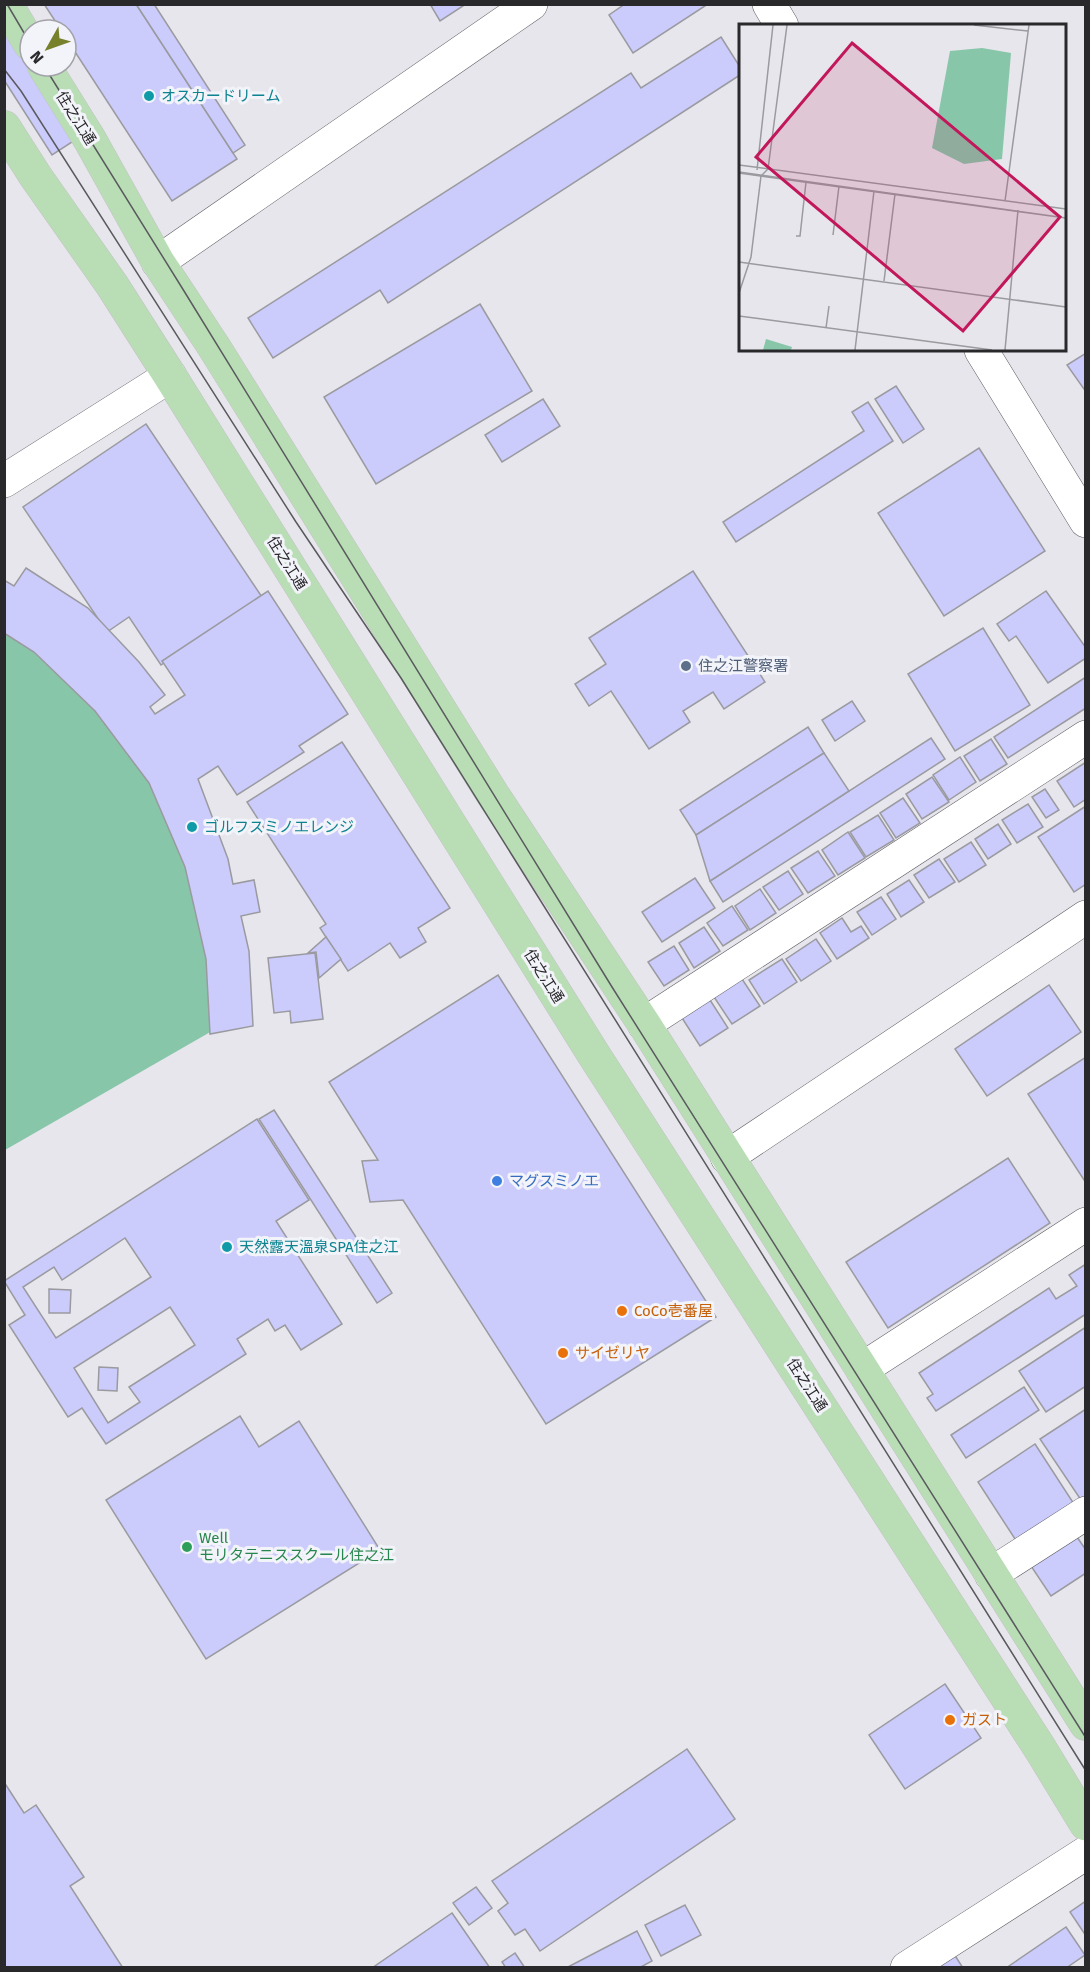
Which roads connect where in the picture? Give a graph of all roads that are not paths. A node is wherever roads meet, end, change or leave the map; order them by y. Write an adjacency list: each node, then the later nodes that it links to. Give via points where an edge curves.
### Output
1 (6, 4): 4 (main road)
2 (531, 4): 8 (street)
3 (769, 4): 5 (street)
4 (18, 24)
5 (781, 24)
6 (51, 78): 8 (main road, 住之江通)
7 (4, 127): 10 (main road, 住之江通)
8 (158, 262): 15 (main road, 住之江通, via 493,795)
9 (982, 351): 12 (street)
10 (170, 376): 11 (street); 22 (main road, 住之江通, via 594,1055)
11 (4, 481)
12 (1086, 521)
13 (1086, 737): 15 (street)
14 (1086, 917): 16 (street)
15 (644, 1024): 16 (main road, 住之江通)
16 (727, 1157): 18 (main road, 住之江通)
17 (1086, 1224): 18 (street)
18 (862, 1369): 20 (main road, 住之江通)
19 (1086, 1513): 20 (street)
20 (991, 1574): 21 (main road, 住之江通)
21 (1086, 1724)
22 (1086, 1824)
23 (1086, 1853): 24 (street)
24 (907, 1968)

